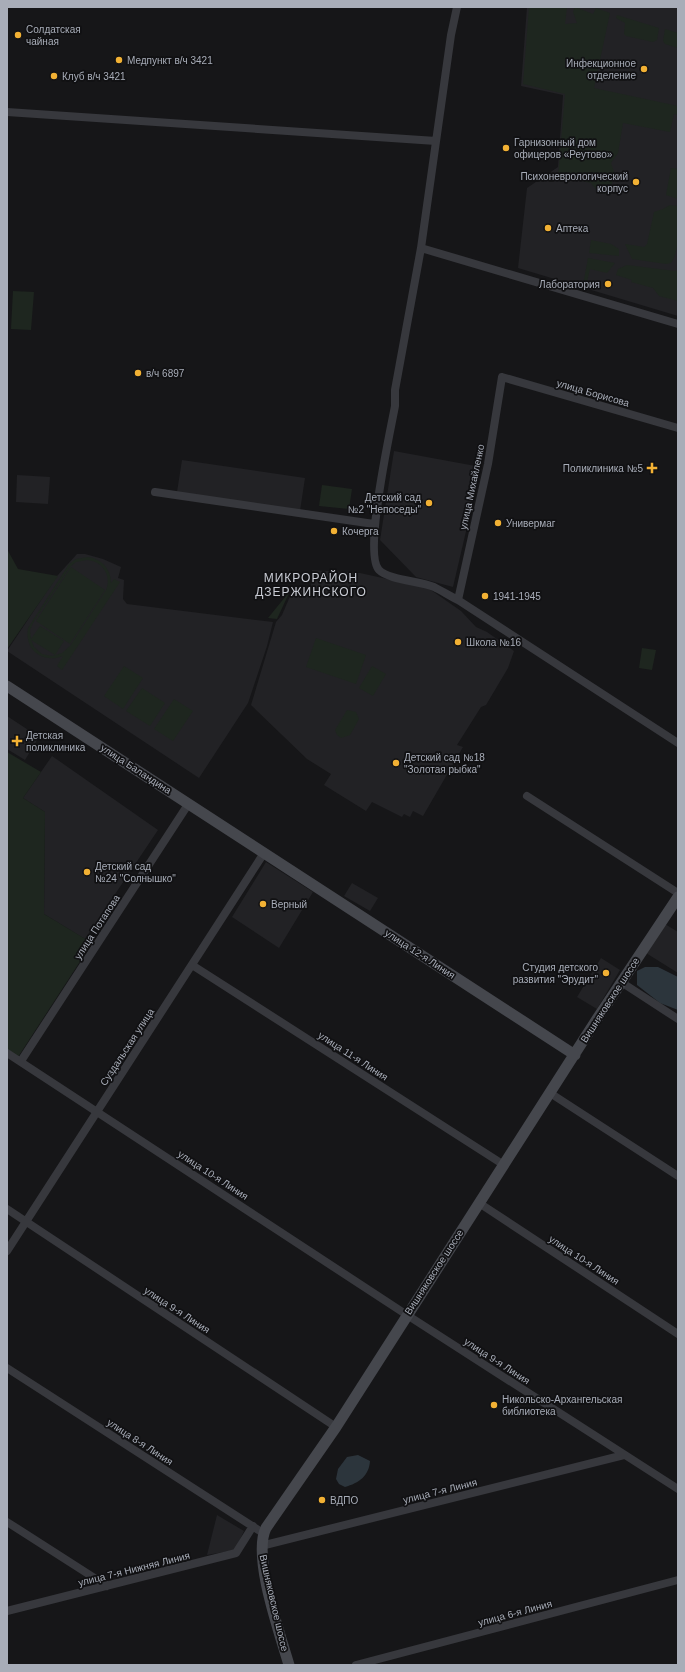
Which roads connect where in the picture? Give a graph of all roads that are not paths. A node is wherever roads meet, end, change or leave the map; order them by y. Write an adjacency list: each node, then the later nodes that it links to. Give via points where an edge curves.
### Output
1 (457, 7): 3 (street)
2 (7, 112): 3 (street)
3 (436, 141): 4 (street)
4 (421, 248): 5 (street); 9 (street)
5 (678, 324)
6 (502, 377): 7 (street, улица Борисова); 10 (street, улица Михайленко, via 488,464)
7 (678, 428)
8 (155, 492): 9 (street)
9 (374, 524): 10 (street, via 374,562 379,570 388,575 433,587)
10 (458, 600): 12 (street)
11 (7, 686): 14 (street, улица Баландина)
12 (678, 742)
13 (527, 796): 16 (street)
14 (189, 803): 15 (street, улица Баландина); 23 (street, улица Потапова)
15 (264, 853): 18 (street, Суздальская улица); 22 (street, улица 12-я Линия)
16 (678, 893)
17 (678, 897): 19 (street, Вишняковское шоссе)
18 (192, 965): 25 (street, Суздальская улица); 26 (street, улица 11-я Линия)
19 (621, 982): 20 (street); 22 (street, Вишняковское шоссе)
20 (678, 1019)
21 (7, 1052): 23 (street, улица 10-я Линия)
22 (575, 1055): 24 (street, Вишняковское шоссе)
23 (21, 1061): 25 (street, улица 10-я Линия)
24 (550, 1094): 26 (street, Вишняковское шоссе); 27 (street)
25 (98, 1111): 30 (street, Суздальская улица); 32 (street, улица 10-я Линия)
26 (504, 1165): 28 (street, Вишняковское шоссе)
27 (678, 1176)
28 (479, 1203): 32 (street, Вишняковское шоссе); 33 (street, улица 10-я Линия)
29 (7, 1209): 30 (street, улица 9-я Линия)
30 (26, 1222): 31 (street, Суздальская улица); 35 (street, улица 9-я Линия)
31 (7, 1251)
32 (407, 1315): 35 (street, Вишняковское шоссе); 36 (street, улица 9-я Линия)
33 (678, 1334)
34 (7, 1368): 39 (street, улица 8-я Линия)
35 (336, 1427): 40 (street, Вишняковское шоссе)
36 (624, 1455): 37 (street, улица 9-я Линия); 41 (street, улица 7-я Линия)
37 (678, 1489)
38 (7, 1522): 43 (street)
39 (252, 1526): 40 (street, улица 8-я Линия); 43 (street, улица 7-я Нижняя Линия, via 236,1553)
40 (263, 1533): 41 (street, Вишняковское шоссе)
41 (261, 1546): 45 (street, Вишняковское шоссе, via 264,1571)
42 (678, 1580): 46 (street, улица 6-я Линия)
43 (107, 1586): 44 (street, улица 7-я Нижняя Линия)
44 (7, 1611)
45 (289, 1665)
46 (356, 1665)

